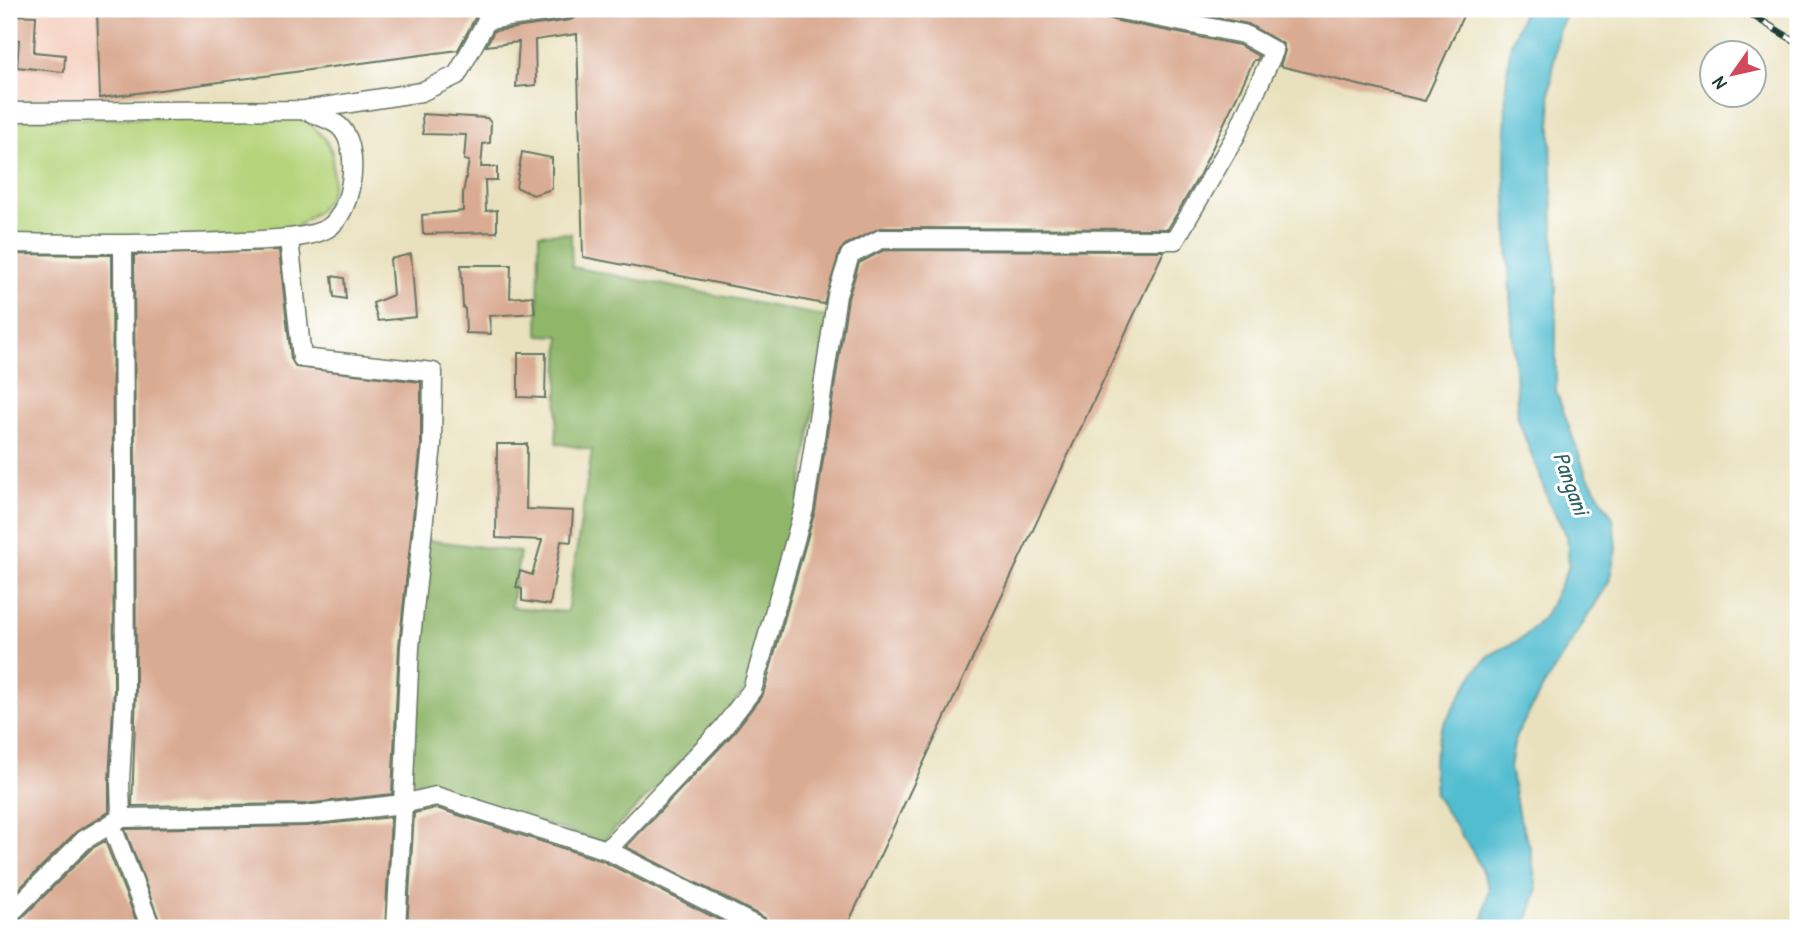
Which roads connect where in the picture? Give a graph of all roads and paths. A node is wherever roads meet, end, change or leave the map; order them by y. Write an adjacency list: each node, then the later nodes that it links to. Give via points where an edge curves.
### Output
1 (566, 9): 3 (street)
2 (1115, 9): 11 (street, via 1243,34 1274,51 1237,135 1175,240 881,239 850,255 837,295 804,509 752,690 723,728)
3 (486, 14): 4 (street, via 457,75 421,92)
4 (305, 110): 5 (street); 6 (street, via 340,126 351,148 352,183 345,207 328,228)
5 (9, 112)
6 (289, 239): 8 (street); 9 (street, via 302,358 433,372 432,444 410,647)
7 (9, 243): 8 (street)
8 (123, 244): 10 (street, via 125,690)
9 (403, 804): 10 (street, via 306,816); 11 (street, via 436,796); 14 (street)
10 (116, 821): 12 (street, via 84,840); 13 (street)
11 (607, 850): 15 (street)
12 (9, 915)
13 (151, 928)
14 (396, 928)
15 (760, 928)

